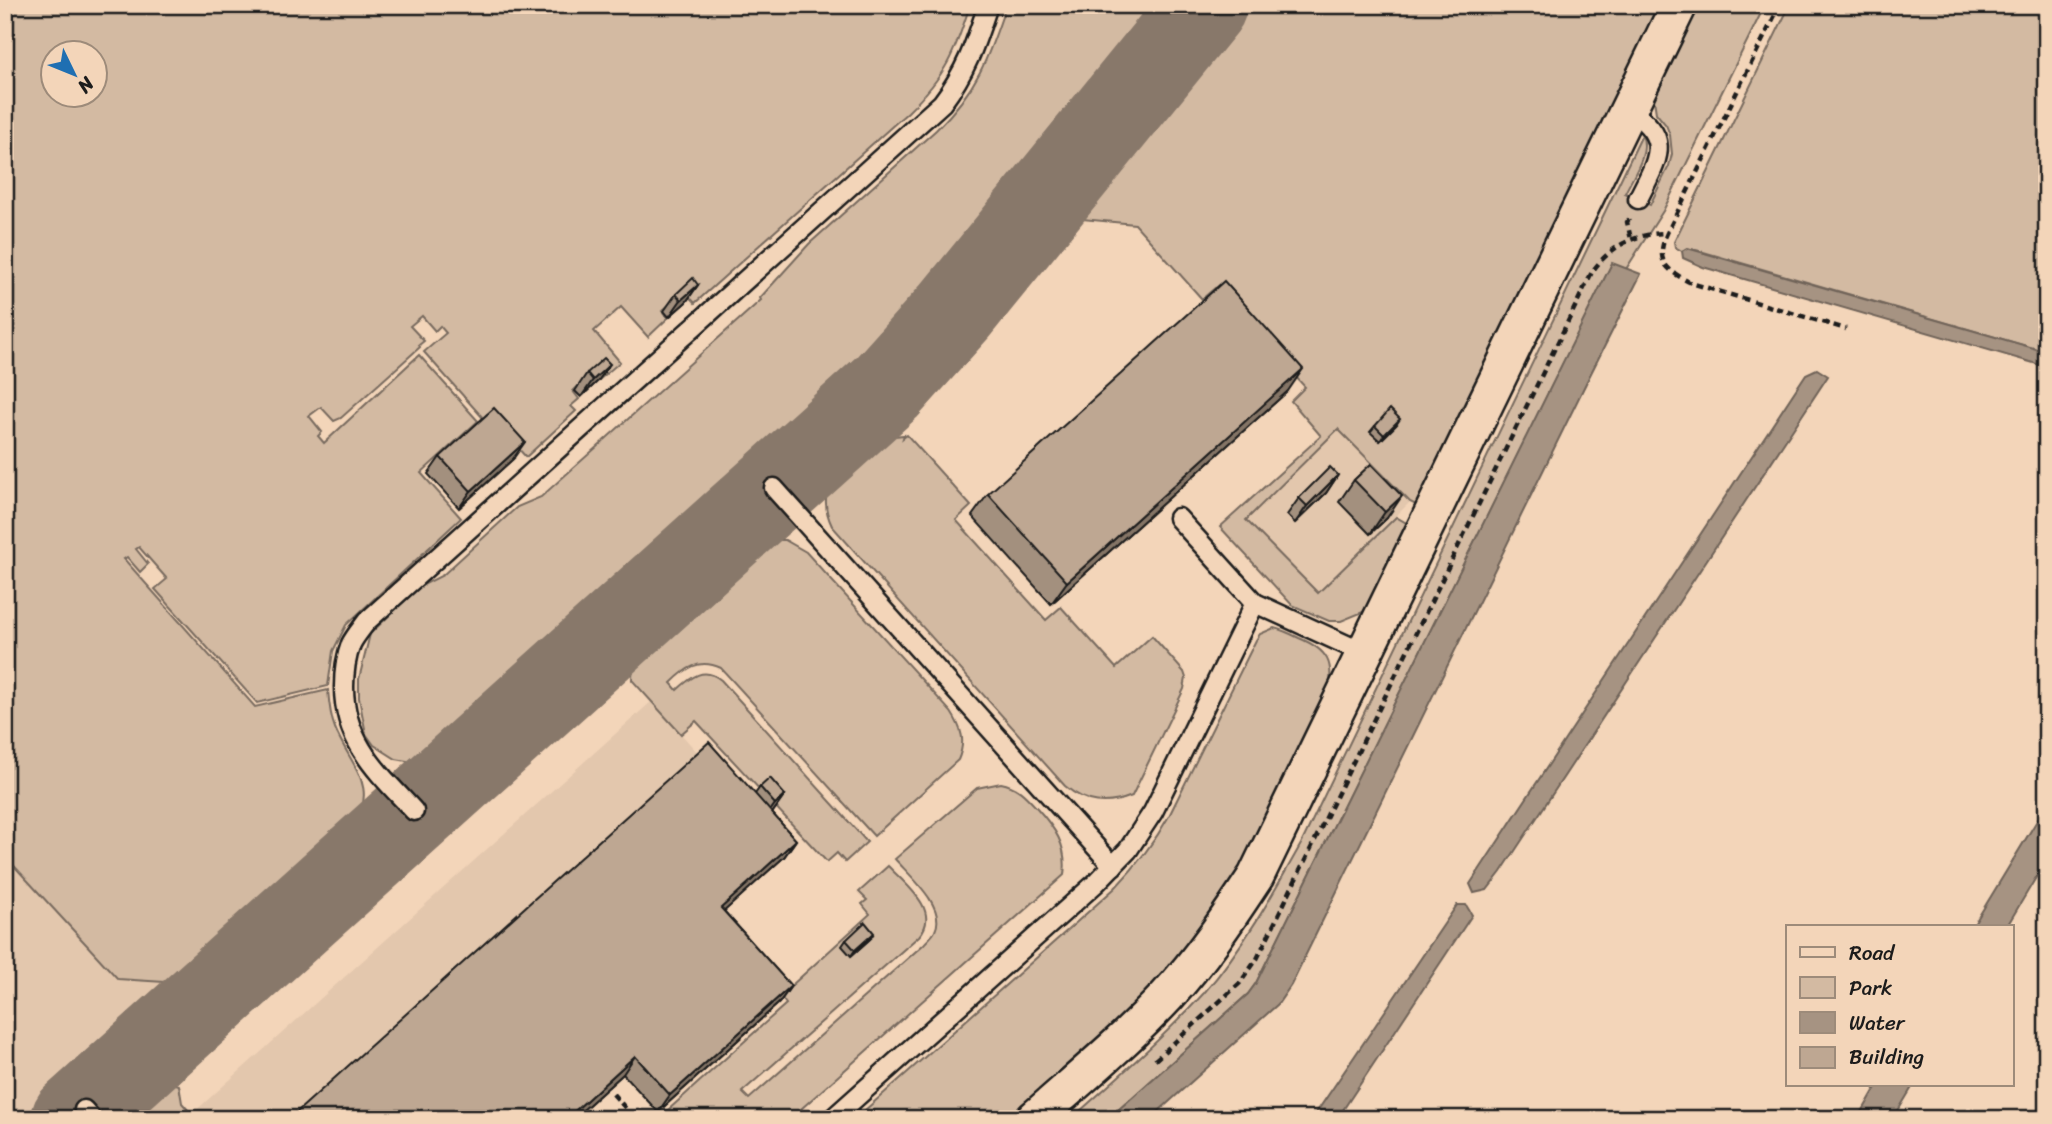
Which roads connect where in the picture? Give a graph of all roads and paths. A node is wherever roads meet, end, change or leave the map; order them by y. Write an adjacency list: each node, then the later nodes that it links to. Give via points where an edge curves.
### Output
1 (988, 5): 11 (lane, via 972,55 942,103 367,621 351,644 344,672 348,724 359,747)
2 (1679, 5): 4 (street)
3 (1780, 5): 6 (path, via 1664,240 1661,258 1691,283)
4 (1628, 109): 5 (lane, via 1652,129 1660,149); 10 (street)
5 (1639, 199)
6 (1846, 329)
7 (774, 488): 12 (lane)
8 (1178, 518): 9 (lane)
9 (1255, 603): 10 (lane); 12 (lane, via 1153,812)
10 (1364, 653): 16 (street, via 1256,876 1229,917 1168,995)
11 (414, 811)
12 (1113, 866): 15 (lane)
13 (613, 1094): 14 (path)
14 (634, 1118)
15 (832, 1119)
16 (1034, 1119)

